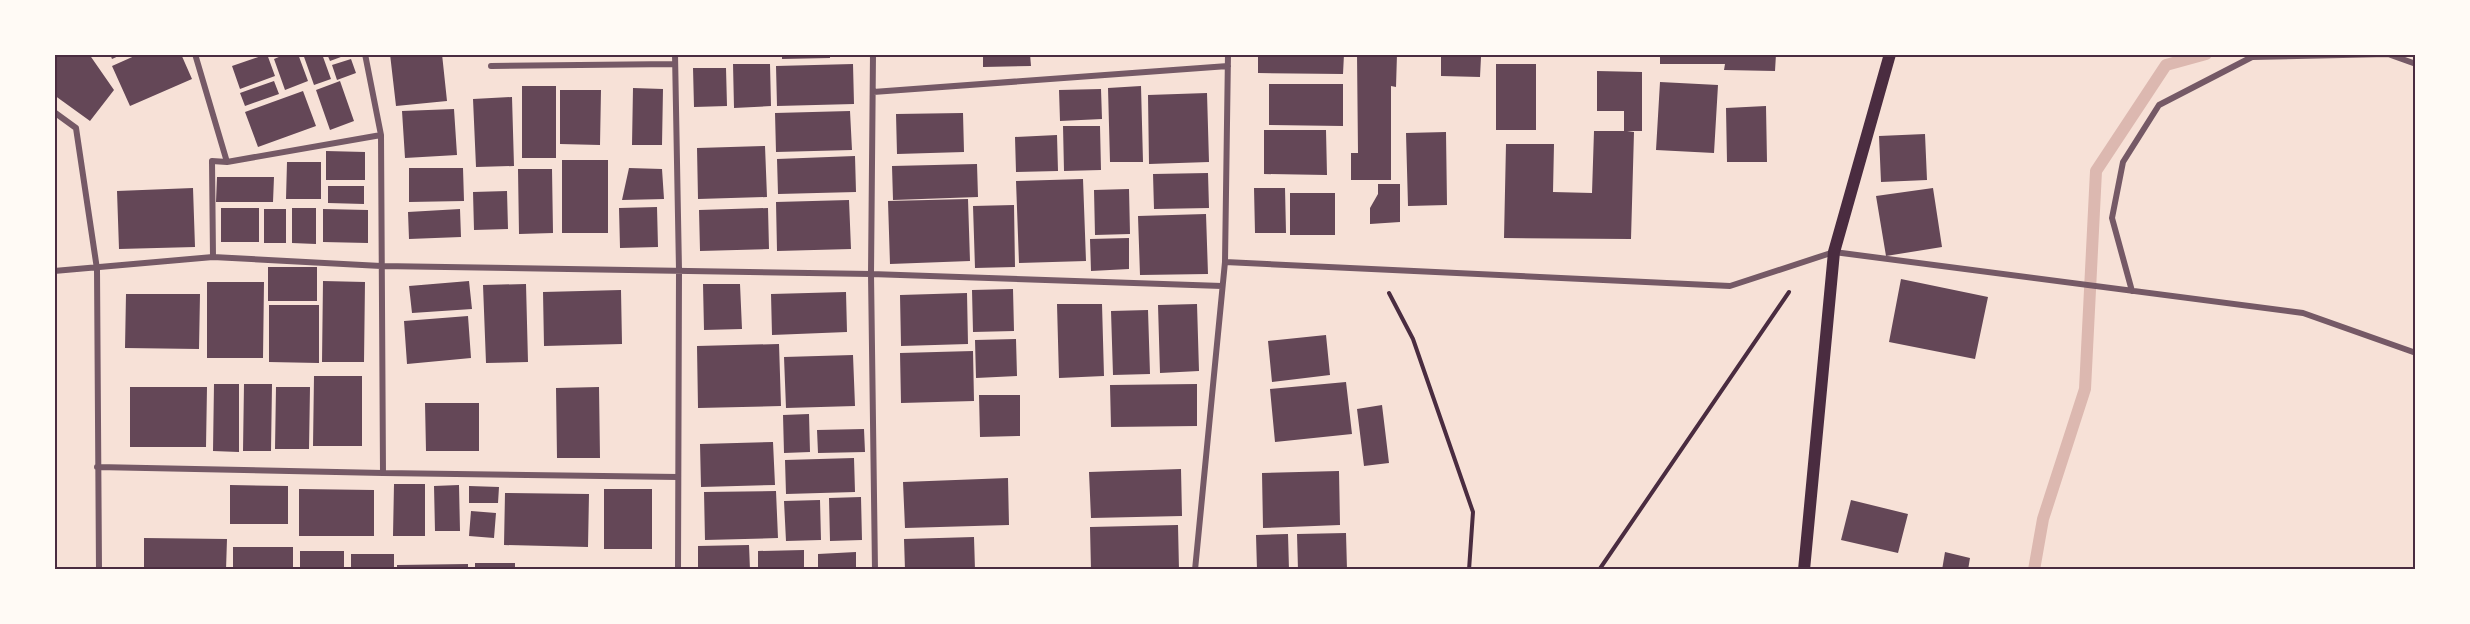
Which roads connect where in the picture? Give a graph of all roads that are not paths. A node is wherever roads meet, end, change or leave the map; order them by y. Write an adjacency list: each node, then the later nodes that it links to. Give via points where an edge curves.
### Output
1 (195, 54): 14 (street)
2 (365, 54): 13 (street)
3 (675, 54): 7 (street)
4 (873, 54): 11 (street)
5 (1228, 54): 10 (street)
6 (1890, 54): 15 (main road)
7 (675, 64): 9 (street); 20 (street)
8 (2416, 64): 24 (street, via 2388,54 2252,57 2159,105 2123,162 2112,218)
9 (491, 66)
10 (1228, 66): 11 (street); 17 (street)
11 (873, 92): 22 (street)
12 (54, 112): 19 (street, via 76,128)
13 (381, 135): 14 (street); 18 (street)
14 (227, 162): 16 (street, via 212,161)
15 (1834, 252): 17 (street, via 1730,286); 24 (street); 33 (main road)
16 (213, 256): 18 (street); 19 (street)
17 (1225, 262): 23 (street)
18 (381, 266): 20 (street); 27 (street)
19 (97, 269): 21 (street); 26 (street)
20 (679, 270): 22 (street); 28 (street)
21 (54, 271)
22 (871, 274): 23 (street); 31 (street)
23 (1222, 286): 32 (street)
24 (2132, 291): 25 (street, via 2303,313)
25 (2416, 353)
26 (97, 467): 27 (street); 29 (street)
27 (383, 473): 28 (street)
28 (678, 477): 30 (street)
29 (99, 570)
30 (678, 570)
31 (875, 570)
32 (1195, 570)
33 (1804, 570)

